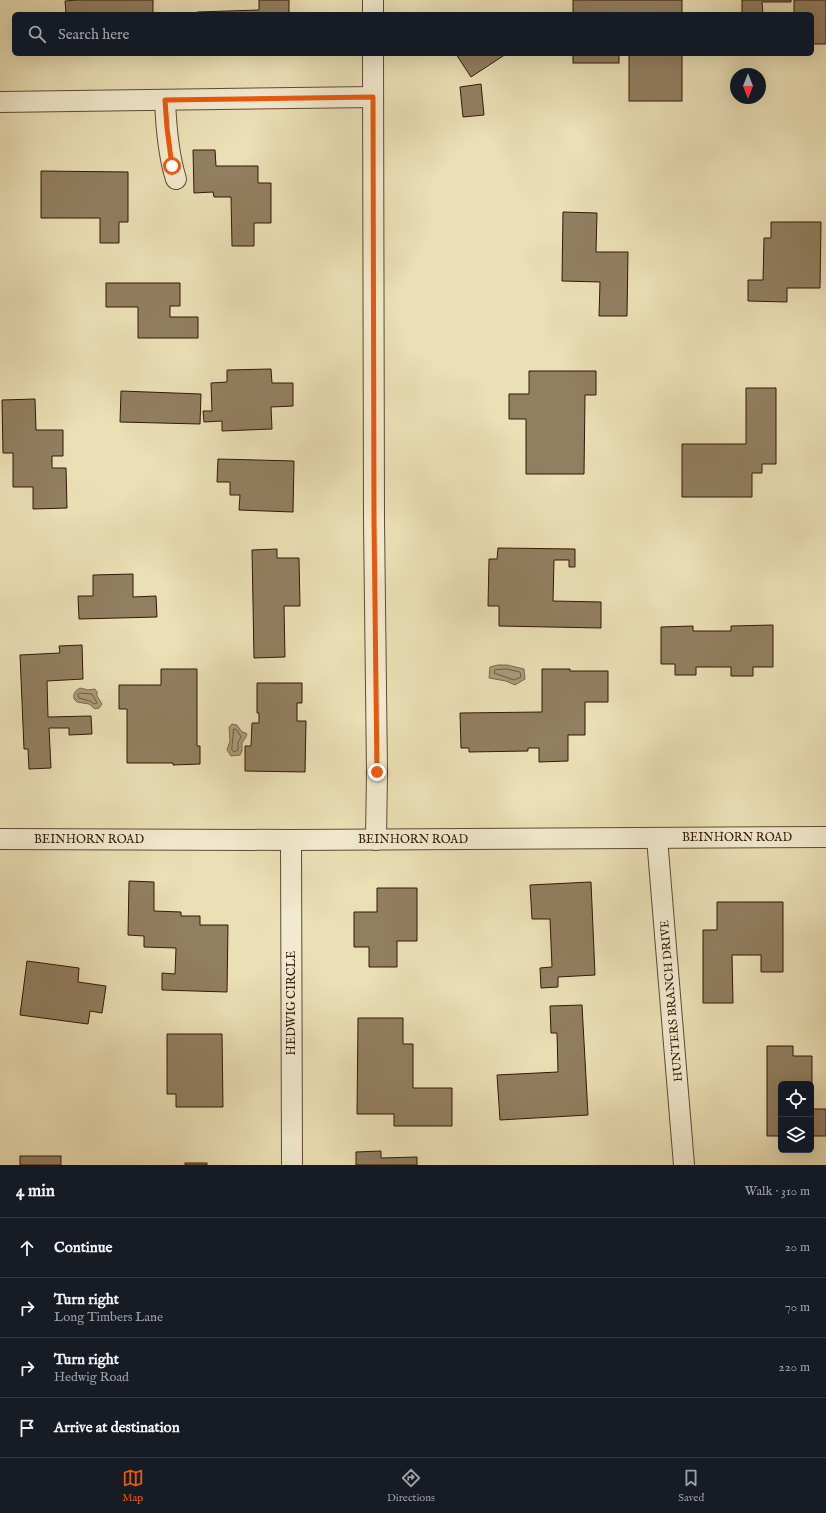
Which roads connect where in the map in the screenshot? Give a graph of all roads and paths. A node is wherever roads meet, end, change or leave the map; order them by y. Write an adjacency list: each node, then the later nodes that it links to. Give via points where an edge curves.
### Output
1 (373, 0): 2 (street)
2 (373, 12)
3 (373, 56): 4 (street)
4 (373, 97): 5 (street); 13 (street)
5 (165, 100): 6 (street); 7 (street, via 172,166)
6 (0, 102)
7 (176, 179)
8 (0, 830): 11 (street)
9 (826, 837): 10 (street, BEINHORN ROAD)
10 (657, 838): 13 (street, BEINHORN ROAD); 15 (street, HUNTERS BRANCH DRIVE)
11 (0, 839): 12 (street, BEINHORN ROAD)
12 (291, 840): 13 (street, BEINHORN ROAD); 14 (street, HEDWIG CIRCLE)
13 (376, 840)
14 (292, 1165)
15 (684, 1165)

